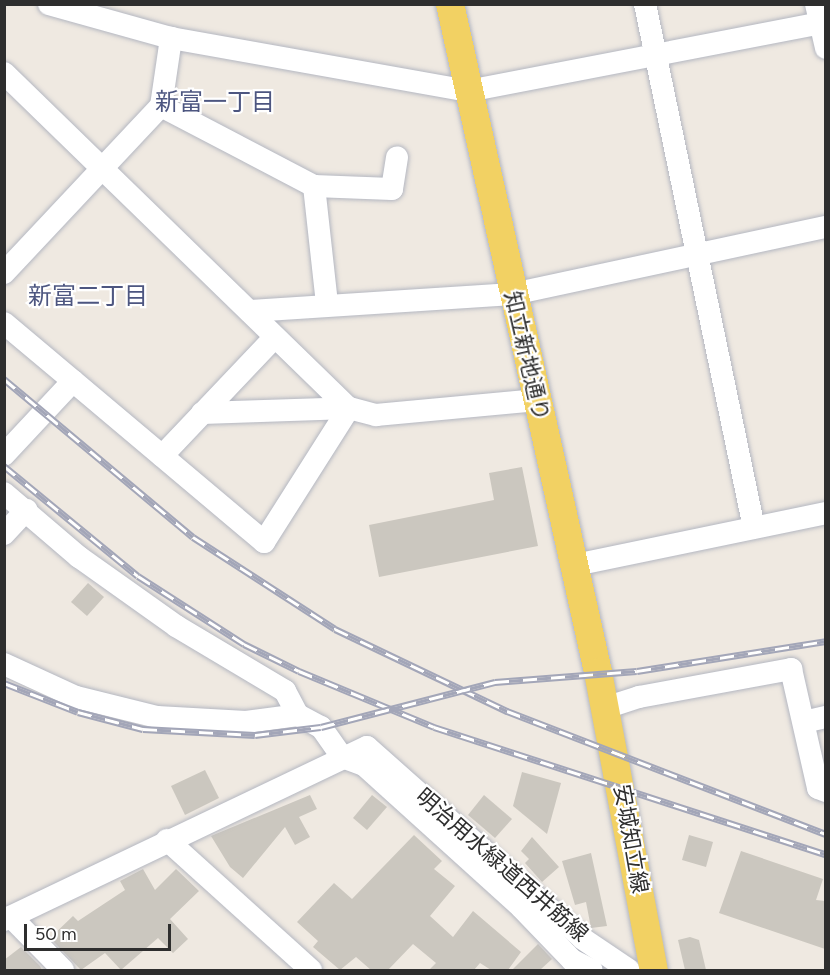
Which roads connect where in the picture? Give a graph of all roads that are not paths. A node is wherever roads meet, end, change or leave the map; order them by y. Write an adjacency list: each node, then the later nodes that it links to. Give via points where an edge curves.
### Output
1 (49, 4): 5 (street)
2 (450, 4): 9 (main road, 知立新地通り)
3 (645, 4): 7 (street)
4 (818, 14): 6 (street); 7 (street)
5 (171, 38): 9 (street); 10 (street)
6 (825, 48)
7 (656, 54): 9 (street); 15 (street)
8 (4, 73): 12 (street)
9 (468, 91): 17 (main road, 知立新地通り)
10 (161, 106): 12 (street); 13 (street)
11 (397, 157): 13 (street, via 392,189)
12 (104, 167): 16 (street); 19 (street)
13 (314, 186): 18 (street)
14 (825, 227): 15 (street)
15 (697, 257): 17 (street); 31 (street)
16 (4, 273)
17 (513, 294): 18 (street); 23 (main road, 知立新地通り)
18 (327, 304): 19 (street)
19 (250, 311): 21 (street)
20 (4, 323): 22 (street)
21 (275, 337): 24 (street); 25 (street)
22 (73, 381): 26 (street); 27 (street)
23 (537, 400): 24 (street, via 376,415); 33 (main road, 知立新地通り)
24 (350, 408): 25 (street); 27 (street, via 264,542)
25 (202, 413): 27 (street)
26 (4, 455)
27 (162, 456)
28 (4, 493): 29 (street)
29 (26, 510): 32 (street); 36 (street, via 79,557 176,626 285,691)
30 (825, 513): 31 (street)
31 (754, 528): 33 (street)
32 (4, 534)
33 (575, 565): 35 (main road, 知立新地通り)
34 (4, 664): 36 (street, via 76,697 157,717 246,722)
35 (605, 708): 37 (street, via 639,696 791,669); 46 (main road, 安城知立線)
36 (298, 715): 38 (street, via 321,727)
37 (815, 719): 39 (street, via 818,788)
38 (342, 757): 40 (street); 42 (street, via 364,765 424,818); 45 (street, 明治用水緑道西井筋線, via 367,747 583,939)
39 (825, 791)
40 (167, 840): 41 (street); 44 (street)
41 (8, 919): 43 (street)
42 (578, 967)
43 (63, 970)
44 (310, 970)
45 (629, 970)
46 (654, 970)

